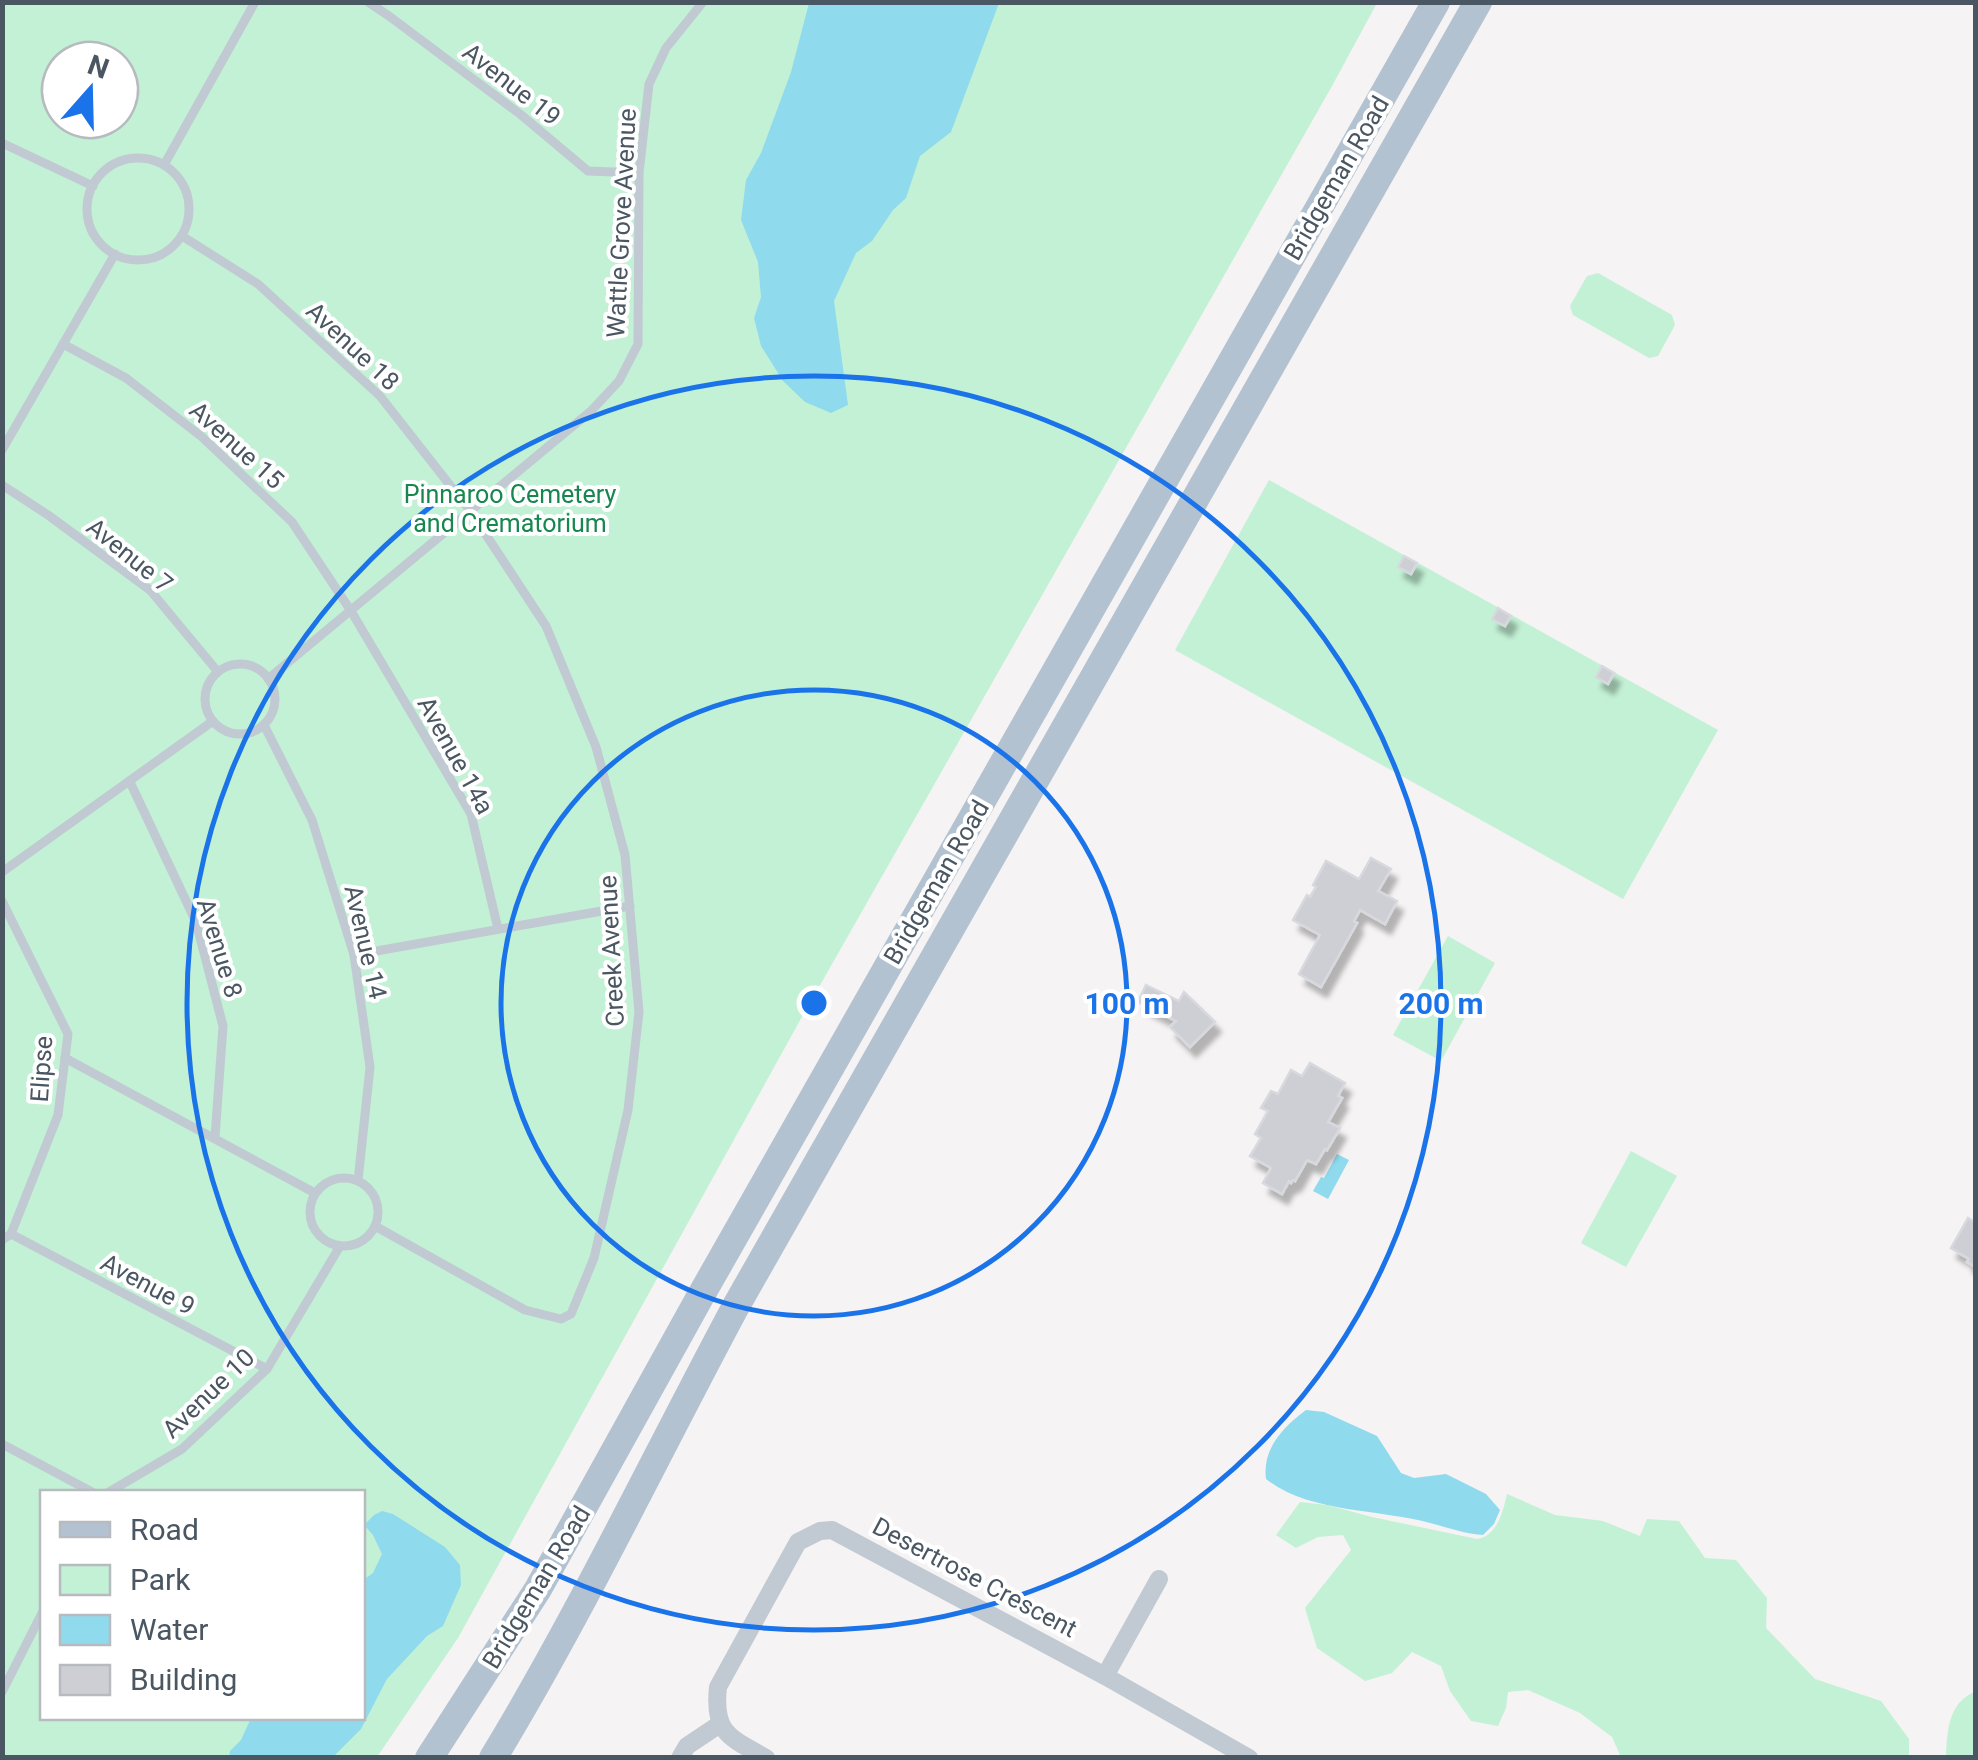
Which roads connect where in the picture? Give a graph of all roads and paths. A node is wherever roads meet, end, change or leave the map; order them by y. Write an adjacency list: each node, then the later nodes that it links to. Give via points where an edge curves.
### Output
1 (255, 2): 7 (lane)
2 (368, 2): 8 (lane, Avenue 19, via 588,170)
3 (703, 2): 8 (lane, Wattle Grove Avenue, via 666,48 649,84)
4 (1436, 2): 39 (main road, Bridgeman Road)
5 (1478, 2): 40 (main road, Bridgeman Road, via 736,1306)
6 (2, 143): 9 (lane)
7 (164, 165): 9 (lane, via 130,159 113,165); 10 (lane, via 189,202)
8 (639, 173): 15 (lane, Wattle Grove Avenue, via 638,344 619,381 590,411)
9 (93, 186): 11 (lane, via 88,220)
10 (182, 236): 11 (lane, via 150,259); 15 (lane, Avenue 18, via 258,284 380,396)
11 (114, 254): 12 (lane)
12 (63, 344): 13 (lane); 16 (lane, Avenue 15, via 126,378 228,462 292,522)
13 (2, 450)
14 (2, 485): 17 (lane, Avenue 7, via 150,590)
15 (470, 512): 16 (lane, Wattle Grove Avenue); 24 (lane, Creek Avenue, via 546,626 582,712 625,855)
16 (350, 611): 18 (lane, Wattle Grove Avenue); 25 (lane, Avenue 14a, via 470,814)
17 (218, 672): 18 (lane, via 241,665); 19 (lane, via 206,690)
18 (268, 679): 20 (lane, via 275,700)
19 (213, 721): 20 (lane, via 236,734); 21 (lane)
20 (264, 725): 26 (lane, Avenue 14, via 312,820)
21 (130, 782): 22 (lane); 28 (lane, Avenue 8, via 196,922 223,1026)
22 (2, 872)
23 (2, 901): 27 (lane, Elipse, via 68,1034)
24 (630, 906): 25 (lane); 31 (lane, Creek Avenue, via 639,1012 628,1110 594,1258 571,1314 561,1320 526,1310)
25 (498, 929): 26 (lane)
26 (354, 955): 29 (lane, Avenue 14, via 370,1066)
27 (65, 1058): 28 (lane); 32 (lane, Elipse, via 58,1114)
28 (215, 1137): 30 (lane)
29 (358, 1181): 30 (lane, via 335,1178); 31 (lane, via 377,1202)
30 (315, 1193): 33 (lane, via 313,1226)
31 (375, 1226): 33 (lane, via 363,1240)
32 (7, 1237): 34 (lane, Avenue 9)
33 (340, 1246): 34 (lane, Avenue 10)
34 (267, 1369): 37 (lane, Avenue 10, via 182,1449)
35 (2, 1444): 36 (lane)
36 (88, 1490)
37 (112, 1490)
38 (1160, 1579): 42 (street)
39 (538, 1589): 40 (main road); 45 (main road, Bridgeman Road)
40 (578, 1609): 46 (main road, Bridgeman Road)
41 (40, 1617): 43 (lane)
42 (1106, 1676): 44 (street, Desertrose Crescent, via 848,1536 820,1531 798,1542 718,1687); 49 (street, Desertrose Crescent)
43 (2, 1692)
44 (720, 1724): 47 (street, via 686,1746); 48 (street)
45 (429, 1758)
46 (493, 1758)
47 (680, 1758)
48 (766, 1758)
49 (1248, 1758)

